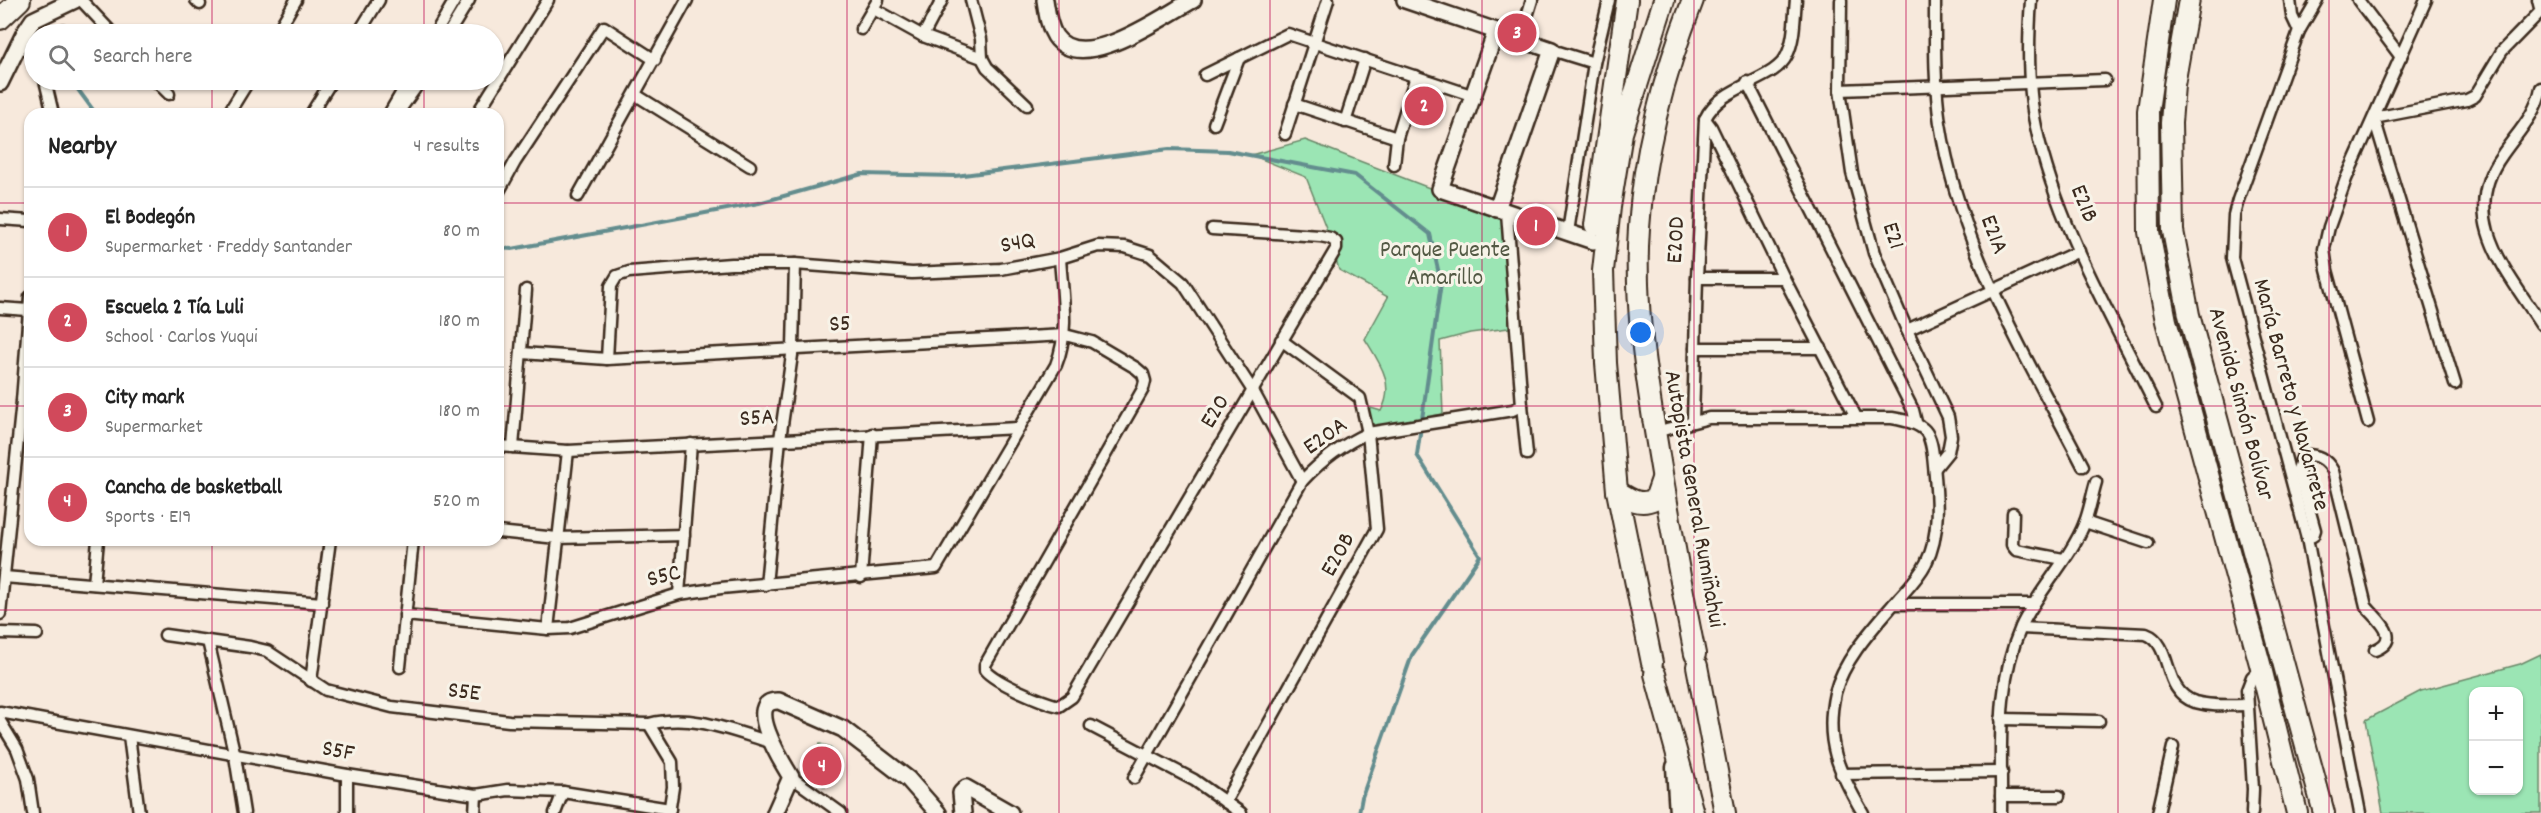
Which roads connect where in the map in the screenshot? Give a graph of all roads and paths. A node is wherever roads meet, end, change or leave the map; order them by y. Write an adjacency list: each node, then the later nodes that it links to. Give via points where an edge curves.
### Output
1 (20, 0): 34 (highway)
2 (75, 0): 35 (street)
3 (81, 0): 36 (street)
4 (296, 0): 37 (street)
5 (379, 0): 38 (street)
6 (455, 0): 39 (street)
7 (468, 0): 40 (street)
8 (548, 0): 55 (street)
9 (687, 0): 53 (street)
10 (942, 0): 45 (street)
11 (971, 0): 50 (street)
12 (1045, 0): 30 (street, via 1055,36 1066,45 1081,49 1111,44)
13 (1328, 0): 47 (street)
14 (1532, 0): 46 (street)
15 (1609, 0): 54 (street)
16 (1628, 0): 98 (highway)
17 (1664, 0): 102 (highway, via 1622,133)
18 (1693, 0): 128 (highway, Autopista General Rumiñahui, via 1657,108 1645,168 1639,229 1642,351)
19 (1796, 0): 59 (street, via 1792,41 1786,57 1773,69)
20 (1841, 0): 71 (street, E21)
21 (1935, 0): 62 (street, E21A)
22 (2031, 0): 61 (street, E21B)
23 (2164, 0): 174 (highway, Avenida Simón Bolívar, via 2148,111 2149,232 2166,321)
24 (2189, 0): 221 (highway, Avenida Simón Bolívar, via 2171,123 2173,231 2189,315)
25 (2290, 0): 43 (street)
26 (2318, 0): 43 (street, María Barreto y Navarrete)
27 (2358, 0): 49 (street)
28 (2426, 0): 49 (street)
29 (2538, 0): 33 (street)
30 (1185, 2)
31 (1415, 2): 42 (street)
32 (876, 4): 41 (street); 45 (street)
33 (2541, 11): 83 (street, via 2502,51 2475,96)
34 (0, 19)
35 (30, 24)
36 (104, 24)
37 (282, 24)
38 (364, 24)
39 (441, 24)
40 (454, 24)
41 (861, 29)
42 (1496, 31): 46 (street); 74 (street)
43 (2299, 31): 150 (street, María Barreto y Navarrete, via 2234,215 2232,258)
44 (24, 34): 60 (street)
45 (923, 36): 50 (street)
46 (1520, 39): 48 (street)
47 (1314, 42): 51 (street, via 1288,34); 52 (street); 75 (street)
48 (1552, 50): 54 (street); 93 (street)
49 (2401, 57): 83 (street)
50 (982, 58): 76 (street)
51 (1239, 58): 56 (street); 86 (street)
52 (1365, 59): 57 (street); 85 (street)
53 (655, 60): 73 (street); 91 (street, via 604,27)
54 (1594, 63): 97 (street)
55 (504, 71)
56 (1205, 75)
57 (1416, 76): 74 (street); 88 (street)
58 (2105, 80): 61 (street)
59 (1747, 82): 84 (street, via 1716,102); 125 (street)
60 (0, 83)
61 (2030, 83): 62 (street); 99 (street, E21B, via 2036,127 2053,189)
62 (1936, 86): 71 (street); 106 (street, E21A, via 1952,182)
63 (2541, 88): 109 (street, via 2530,118 2487,179 2483,215 2491,244)
64 (47, 90): 77 (street)
65 (165, 90): 72 (street)
66 (243, 90): 78 (street)
67 (326, 90): 79 (street)
68 (403, 90): 80 (street)
69 (414, 90): 81 (street)
70 (492, 90): 82 (street)
71 (1840, 90): 110 (street, E21, via 1852,173 1874,253)
72 (169, 94)
73 (636, 95): 90 (street); 92 (street)
74 (1474, 96): 93 (street, via 1440,189)
75 (1294, 104): 85 (street); 87 (street)
76 (1027, 105)
77 (51, 108)
78 (232, 108)
79 (315, 108)
80 (393, 108)
81 (401, 108)
82 (481, 108)
83 (2374, 118): 118 (street); 126 (street, via 2346,179 2324,249)
84 (1705, 119): 103 (street, E20D); 104 (street)
85 (1345, 122): 88 (street)
86 (1214, 124)
87 (1285, 134)
88 (1397, 138): 89 (street)
89 (1394, 165)
90 (750, 166)
91 (504, 182)
92 (578, 196)
93 (1502, 211): 97 (street); 120 (street)
94 (0, 219): 95 (street)
95 (24, 221)
96 (1212, 229): 112 (street, E20, via 1320,236 1336,242 1332,257)
97 (1568, 232): 98 (street)
98 (1593, 241): 102 (highway, via 1595,257)
99 (2079, 251): 106 (street); 121 (street, E21B)
100 (1060, 258): 101 (street, S4Q, via 1001,269 912,273); 111 (street); 119 (street, S4Q, via 1098,246 1125,247 1150,255 1183,283)
101 (795, 264): 113 (street); 117 (street, S4Q, via 731,264 617,276 611,286)
102 (1603, 271): 144 (highway)
103 (1697, 278): 104 (street); 114 (street, E20D)
104 (1784, 278): 115 (street)
105 (526, 290): 116 (street)
106 (1992, 290): 110 (street); 137 (street, E21A)
107 (0, 308): 108 (street)
108 (24, 310)
109 (2541, 324)
110 (1907, 330): 138 (street, E21, via 1948,417 1948,452)
111 (1065, 334): 113 (street, S5); 127 (street, via 1056,365); 177 (street, S5, via 1092,342 1136,368 1145,381 987,658 985,670 995,679)
112 (1281, 340): 119 (street, E20); 129 (street, E20B, via 1360,398)
113 (793, 348): 117 (street, S5); 131 (street)
114 (1695, 348): 115 (street); 124 (street, E20D)
115 (1821, 348): 123 (street)
116 (522, 354): 117 (street, S5); 134 (street)
117 (607, 359)
118 (2455, 384)
119 (1253, 391): 140 (street, S4Q); 177 (street, E20, via 1072,697)
120 (1522, 405): 129 (street, E20A, via 1513,410); 136 (street)
121 (2156, 407)
122 (24, 415): 143 (street)
123 (1856, 417): 124 (street); 125 (street)
124 (1694, 420): 128 (street)
125 (1917, 422): 138 (street, via 1932,445)
126 (2368, 422)
127 (1018, 428): 130 (street, S5A); 157 (street, S5C, via 936,568)
128 (1655, 432): 139 (highway, Autopista General Rumiñahui)
129 (1370, 433): 140 (street, E20A, via 1325,459); 199 (street, E20B, via 1377,529)
130 (872, 434): 131 (street, S5A); 157 (street)
131 (780, 439): 132 (street, S5A); 159 (street)
132 (692, 444): 135 (street, S5A); 148 (street)
133 (504, 446): 134 (street, S5A)
134 (513, 447): 135 (street, S5A)
135 (568, 451): 149 (street)
136 (1527, 454)
137 (2083, 466)
138 (1935, 468): 162 (street, via 1936,524 1927,562)
139 (1662, 479): 144 (highway, via 1655,499 1647,502 1630,500); 215 (highway, Autopista General Rumiñahui)
140 (1302, 481): 188 (street, E20A)
141 (2096, 482): 146 (street)
142 (0, 488): 143 (street)
143 (13, 489): 156 (street)
144 (1617, 491): 185 (highway, via 1653,668)
145 (2013, 513): 155 (street, via 2012,545 2016,550)
146 (2085, 522): 151 (street); 155 (street)
147 (504, 533): 149 (street)
148 (684, 535): 149 (street); 160 (street)
149 (557, 538): 167 (street)
150 (2307, 538): 172 (street, via 2315,530 2298,469 2303,455 2312,454 2328,462 2333,471 2366,606 2387,633 2387,640); 222 (street, María Barreto y Navarrete)
151 (2148, 543)
152 (97, 546): 158 (street)
153 (329, 546): 161 (street)
154 (412, 546): 165 (street)
155 (2063, 559): 163 (street)
156 (4, 577): 158 (street); 164 (street)
157 (861, 577): 159 (street, S5C)
158 (94, 584): 161 (street)
159 (766, 585): 160 (street, S5C)
160 (679, 594): 167 (street, S5C, via 570,628)
161 (322, 603): 175 (street)
162 (1894, 604): 163 (street); 191 (street, via 1848,663 1836,691 1832,727)
163 (2033, 604): 166 (street)
164 (0, 614)
165 (405, 615): 167 (street, S5C); 173 (street)
166 (2021, 628): 176 (street, via 2146,634 2160,645 2173,682 2182,695 2206,704); 179 (street, via 2008,668)
167 (548, 629)
168 (0, 633): 169 (street)
169 (37, 634)
170 (165, 635): 171 (street, S5E)
171 (208, 641): 175 (street, S5E, via 267,651); 189 (street)
172 (2375, 650)
173 (400, 667)
174 (2261, 668): 176 (street, via 2247,690); 220 (highway, Avenida Simón Bolívar)
175 (310, 681): 182 (street, S5E, via 326,690 392,707 509,721)
176 (2247, 705): 219 (street)
177 (1059, 706)
178 (0, 712): 184 (street, S5F)
179 (2001, 719): 181 (street); 190 (street)
180 (0, 721): 201 (street, via 17,749 28,779)
181 (2099, 721)
182 (649, 724): 186 (street, S5E, via 667,719 693,720); 200 (street, via 672,762)
183 (1091, 726): 188 (street)
184 (129, 736): 189 (street, S5F); 202 (street)
185 (1673, 739): 213 (main road); 214 (highway)
186 (770, 742): 193 (street); 209 (street, via 764,709 772,700 779,700 843,729 908,779)
187 (2173, 747): 218 (street)
188 (1148, 755): 194 (street, E20A); 199 (street)
189 (235, 756): 192 (street, S5F); 203 (street)
190 (2002, 772): 191 (street); 197 (street)
191 (1841, 774): 216 (street)
192 (347, 776): 196 (street, S5F); 204 (street)
193 (791, 777): 207 (street); 208 (street)
194 (1134, 778)
195 (563, 792): 196 (street, S5F, via 508,790); 200 (street, S5F); 206 (street)
196 (476, 795): 205 (street)
197 (2001, 796): 198 (street); 217 (street)
198 (2059, 796)
199 (1225, 802): 212 (street)
200 (669, 811)
201 (33, 813)
202 (139, 813)
203 (244, 813)
204 (347, 813)
205 (475, 813)
206 (555, 813)
207 (775, 813)
208 (841, 813)
209 (938, 813)
210 (963, 813): 211 (street, via 961,793 966,788)
211 (1010, 813)
212 (1241, 813)
213 (1678, 813)
214 (1693, 813)
215 (1725, 813)
216 (1863, 813)
217 (2001, 813)
218 (2158, 813)
219 (2252, 813)
220 (2297, 813)
221 (2324, 813)
222 (2360, 813)

